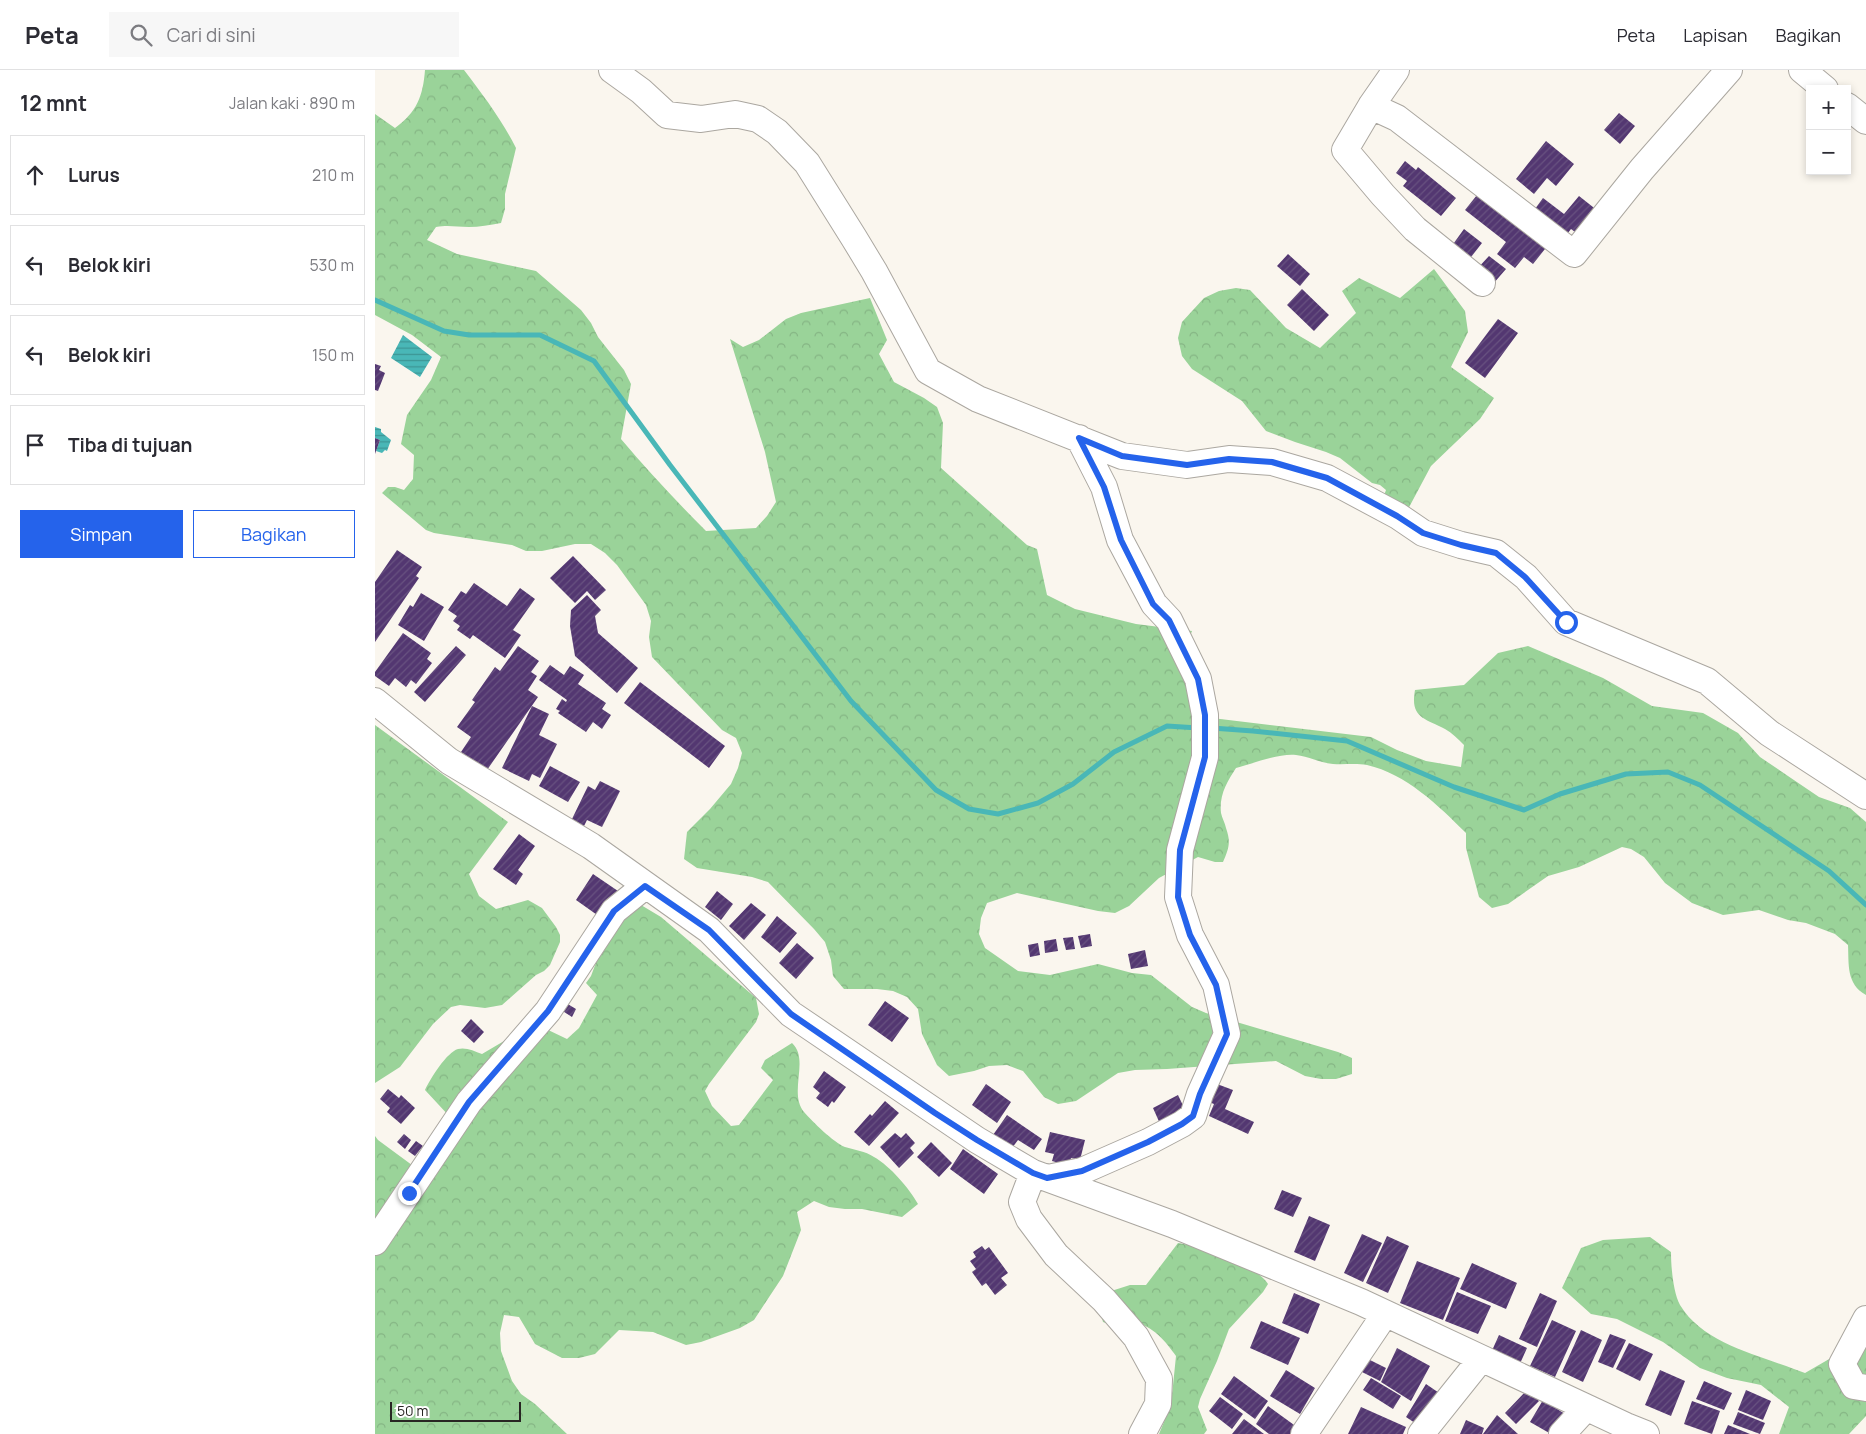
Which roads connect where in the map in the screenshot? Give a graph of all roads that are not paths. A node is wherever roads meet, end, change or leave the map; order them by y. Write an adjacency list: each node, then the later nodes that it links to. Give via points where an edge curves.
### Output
1 (612, 70): 10 (street, via 667,115 701,119 735,114 758,118 777,132 807,163 874,271 928,371 978,399)
2 (1396, 70): 6 (street)
3 (1729, 70): 6 (street, via 1642,169 1574,254 1397,118)
4 (1802, 70): 5 (street)
5 (1820, 85)
6 (1371, 106): 9 (street, via 1345,150 1415,229)
7 (1851, 109): 8 (street)
8 (1866, 121)
9 (1482, 283)
10 (1079, 438): 12 (street, via 1122,456 1187,465 1229,459 1272,462 1327,478 1423,533 1496,553 1525,577 1566,622 1707,680 1769,733); 14 (street, via 1104,487 1121,540 1153,604 1169,620 1198,679 1205,715 1205,757 1180,850 1178,897 1190,935 1216,985 1227,1034 1193,1116 1148,1142 1082,1171)
11 (375, 701): 13 (street, via 449,761 591,846)
12 (1866, 796)
13 (645, 886): 14 (street, via 709,930 791,1014 969,1135); 15 (street, via 614,911 548,1011 469,1102)
14 (1040, 1175): 16 (street, via 1172,1224); 21 (street, via 1022,1202 1029,1220 1056,1255 1104,1300 1136,1336 1159,1379 1158,1404)
15 (375, 1242)
16 (1385, 1314): 18 (street); 22 (street)
17 (1866, 1319): 19 (street, via 1842,1364 1854,1386)
18 (1481, 1359): 20 (street); 23 (street)
19 (1866, 1388)
20 (1586, 1408): 24 (street); 25 (street)
21 (1142, 1434)
22 (1304, 1434)
23 (1421, 1434)
24 (1562, 1434)
25 (1646, 1434)

